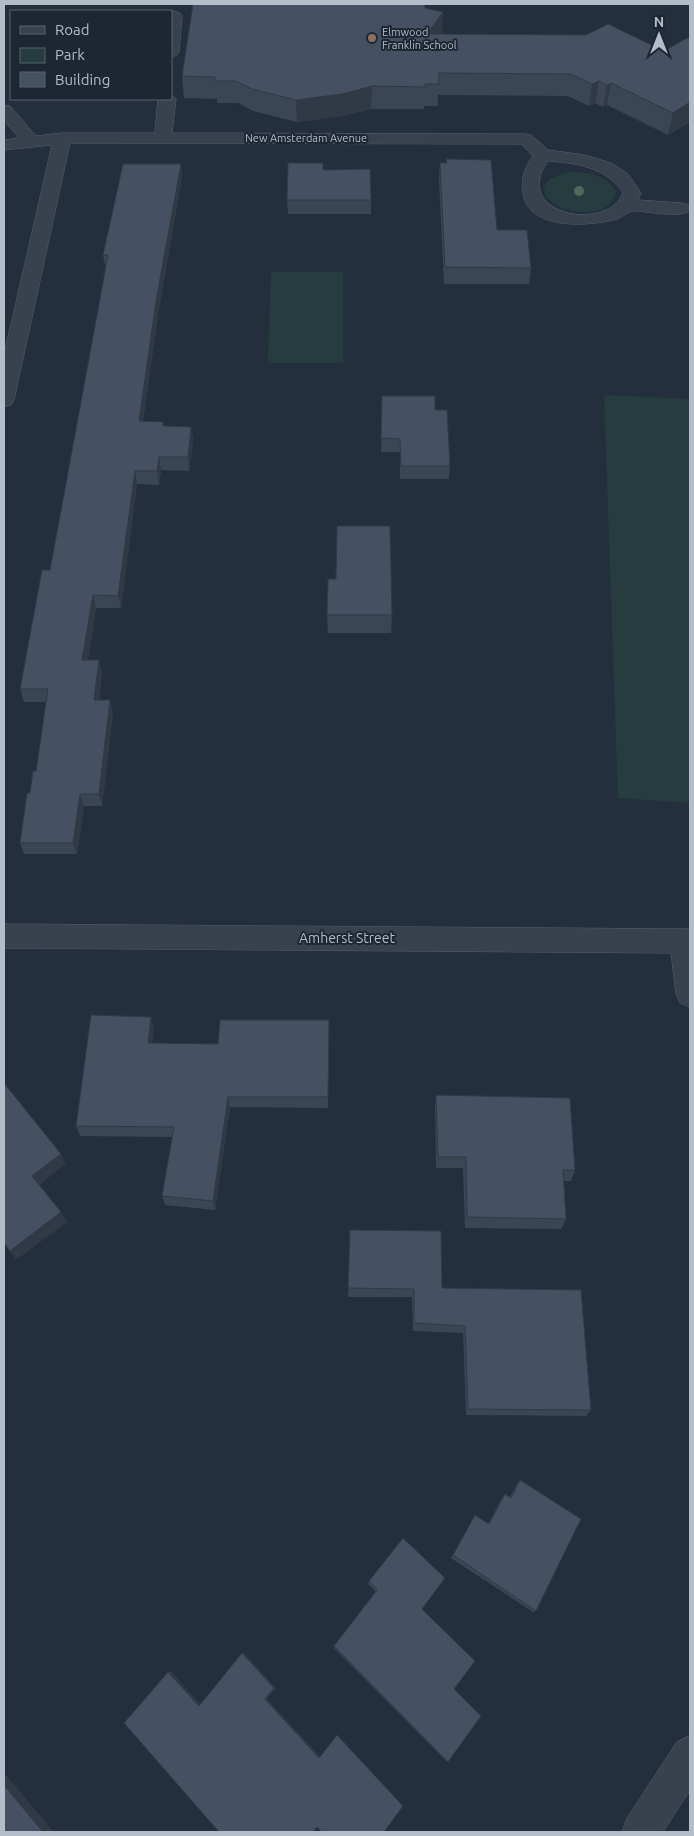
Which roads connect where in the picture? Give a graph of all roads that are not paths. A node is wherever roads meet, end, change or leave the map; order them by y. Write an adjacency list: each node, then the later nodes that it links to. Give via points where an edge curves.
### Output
1 (174, 16): 2 (street)
2 (172, 40)
3 (167, 100): 5 (street)
4 (4, 110): 7 (street)
5 (163, 137): 6 (street, New Amsterdam Avenue); 9 (street, New Amsterdam Avenue, via 526,139)
6 (62, 138): 7 (street, New Amsterdam Avenue); 12 (street)
7 (31, 141): 8 (street, New Amsterdam Avenue)
8 (4, 145)
9 (543, 155): 10 (street, via 601,164 622,178 629,187 631,196); 10 (street, via 535,164 530,185 530,193 541,208 566,219 596,220 609,217)
10 (628, 204): 11 (street)
11 (682, 209)
12 (4, 400)
13 (4, 936): 14 (street, Amherst Street)
14 (687, 941): 15 (street)
15 (690, 994)
16 (690, 1755): 17 (street)
17 (641, 1832)

